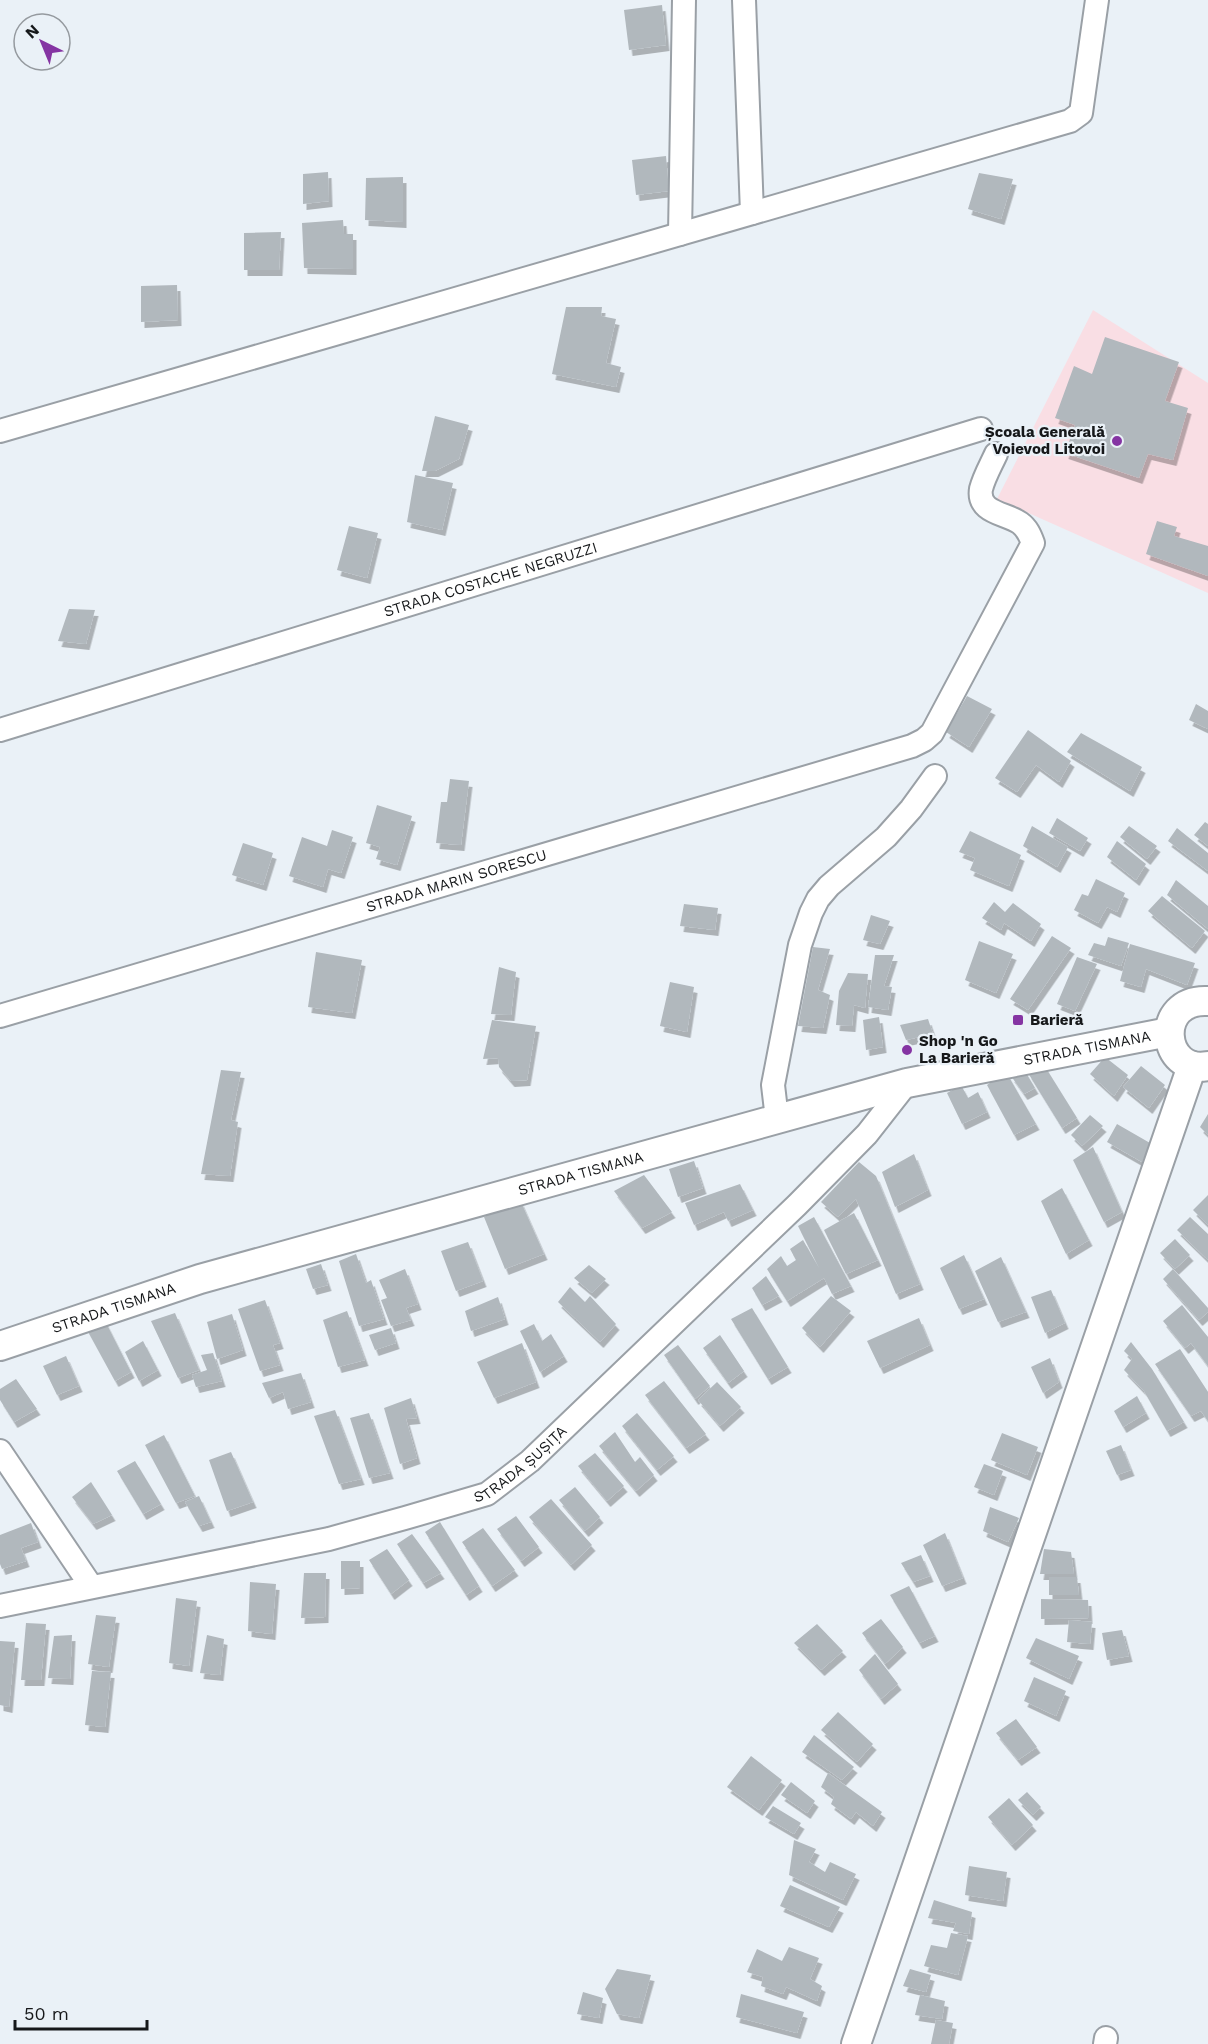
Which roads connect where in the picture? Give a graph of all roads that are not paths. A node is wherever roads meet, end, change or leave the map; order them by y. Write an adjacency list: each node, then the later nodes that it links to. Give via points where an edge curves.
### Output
1 (684, 0): 5 (street)
2 (744, 0): 4 (street)
3 (1097, 0): 4 (street, via 1081,113 1070,121)
4 (752, 213): 5 (street)
5 (680, 234): 7 (street)
6 (981, 429): 9 (street, STRADA COSTACHE NEGRUZZI)
7 (0, 431)
8 (996, 454): 12 (street, STRADA MARIN SORESCU, via 980,498 985,507 1019,522 1034,543 932,733 924,740)
9 (0, 730)
10 (935, 776): 16 (street, via 886,837 829,886 811,913 800,945 773,1085)
11 (1208, 1000): 13 (main road, via 1185,1005 1171,1021)
12 (0, 1016)
13 (1169, 1032): 14 (main road, via 1174,1053 1182,1061); 15 (main road, STRADA TISMANA)
14 (1200, 1066): 21 (main road)
15 (907, 1083): 16 (main road, STRADA TISMANA); 19 (street, STRADA ȘUȘIȚA, via 867,1134 788,1213 530,1461 487,1494 329,1539)
16 (777, 1119): 17 (main road, STRADA TISMANA, via 200,1279)
17 (0, 1346)
18 (0, 1451): 19 (street)
19 (91, 1586): 20 (street, STRADA ȘUȘIȚA)
20 (0, 1606)
21 (856, 2044)

